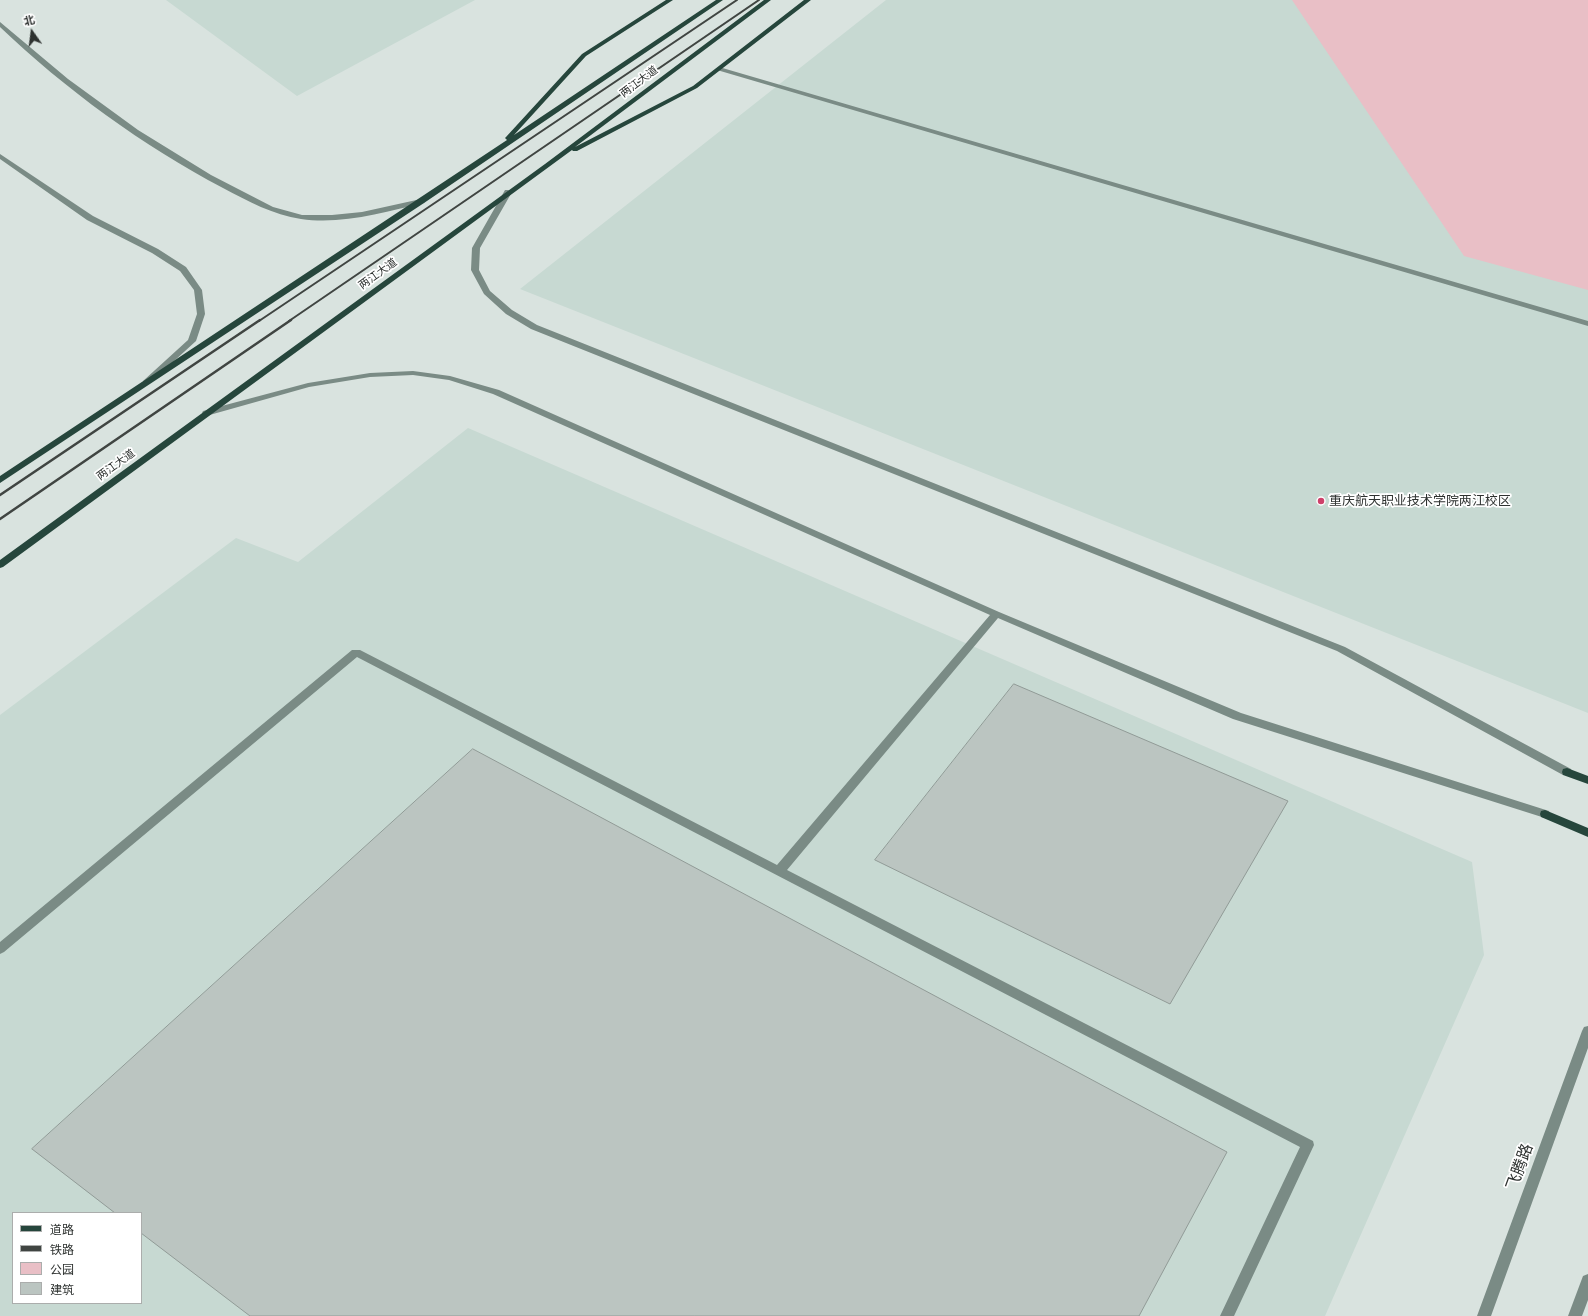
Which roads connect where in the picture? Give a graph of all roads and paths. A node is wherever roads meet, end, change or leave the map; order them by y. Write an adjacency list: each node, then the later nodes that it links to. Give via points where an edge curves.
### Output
1 (670, 0): 7 (main road, via 584,55)
2 (720, 0): 7 (main road, 两江大道)
3 (768, 0): 9 (main road, 两江大道)
4 (808, 0): 6 (main road)
5 (0, 24): 11 (street, via 26,50 142,136 204,175 262,206 301,217 335,217 376,212)
6 (719, 69): 9 (main road, via 695,87); 12 (street)
7 (496, 150): 11 (main road, 两江大道)
8 (0, 156): 13 (street, via 90,218 155,251 183,269 198,290 201,314 192,341)
9 (547, 165): 10 (main road, 两江大道)
10 (508, 192): 14 (main road, 两江大道); 18 (street, via 476,248 475,270 487,292 509,312 534,327 1341,649)
11 (422, 201): 13 (main road, 两江大道)
12 (1588, 324)
13 (143, 384): 15 (main road, 两江大道)
14 (206, 413): 16 (main road, 两江大道); 17 (street, via 308,385 370,375 413,373 450,378 496,392)
15 (0, 480)
16 (0, 565)
17 (996, 614): 20 (street, via 1237,716); 22 (street)
18 (1567, 772): 19 (main road)
19 (1588, 780)
20 (1545, 814): 21 (main road)
21 (1588, 833)
22 (779, 871): 23 (street, via 356,652); 26 (street, via 1308,1145)
23 (0, 949)
24 (1588, 1030): 27 (street, 飞腾路)
25 (1588, 1281): 28 (street)
26 (1227, 1316)
27 (1484, 1316)
28 (1574, 1316)

